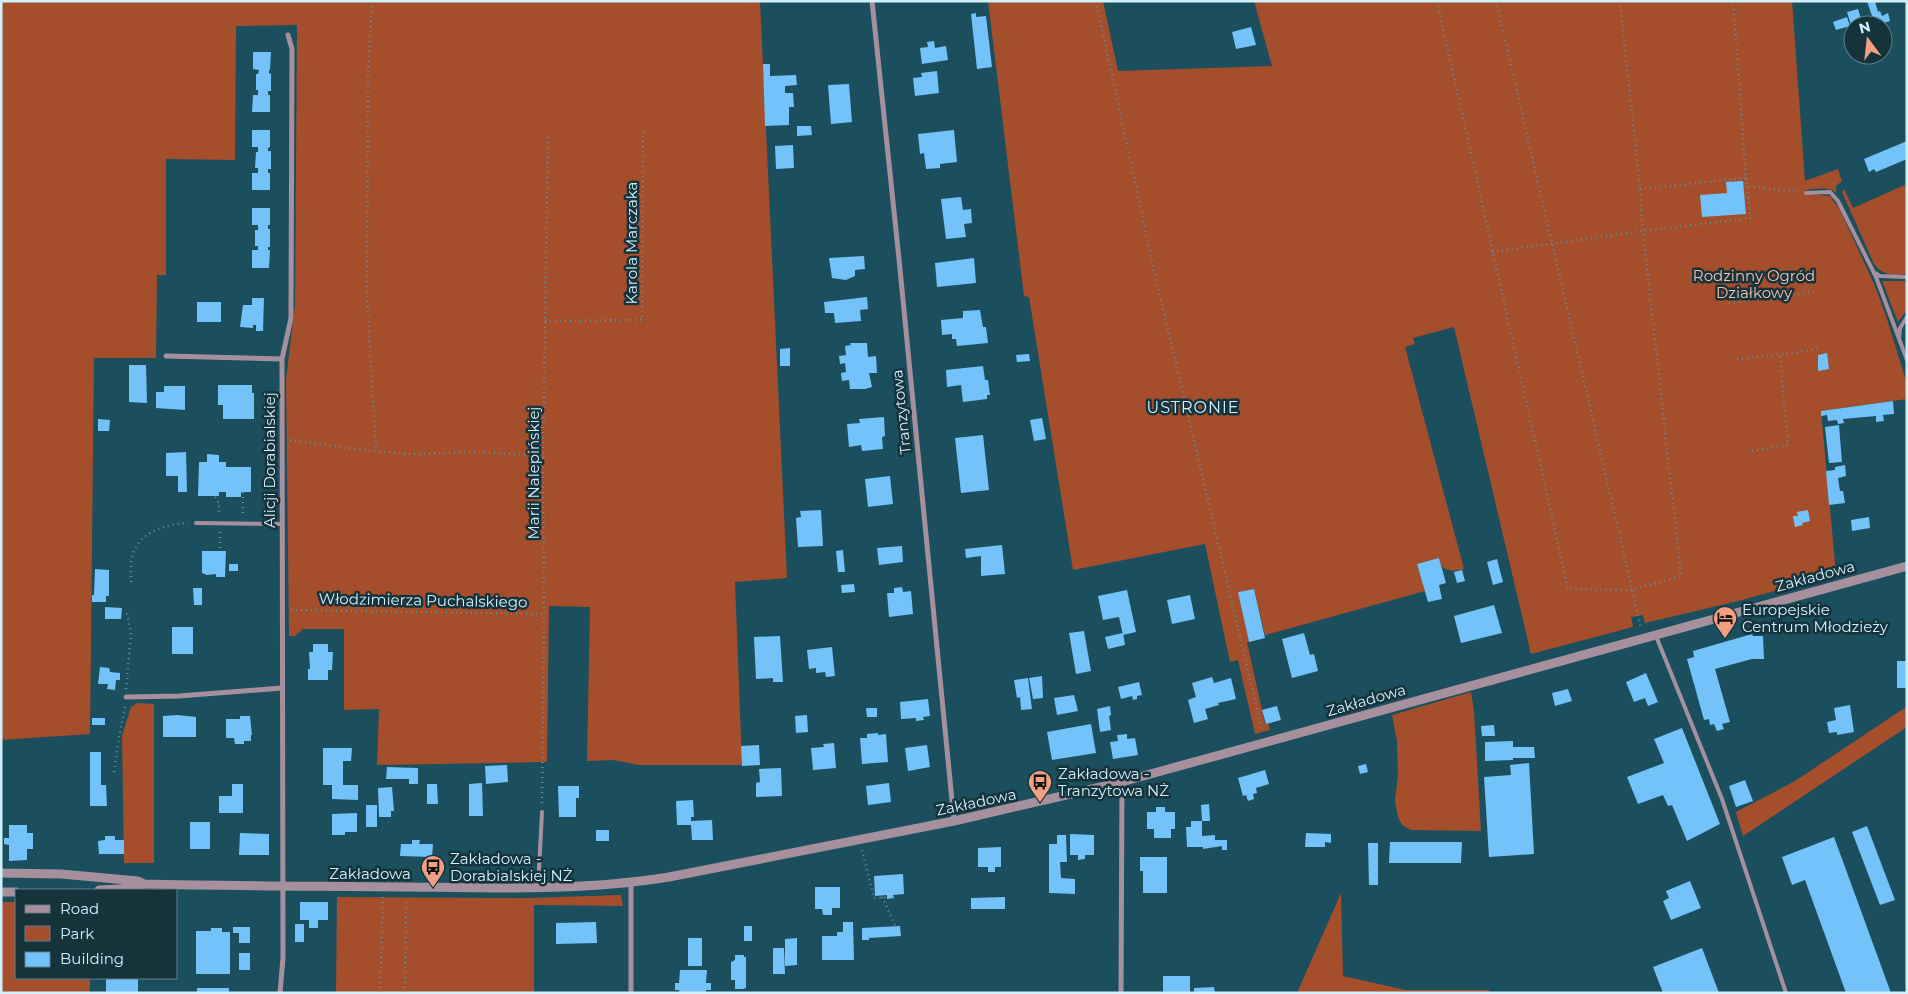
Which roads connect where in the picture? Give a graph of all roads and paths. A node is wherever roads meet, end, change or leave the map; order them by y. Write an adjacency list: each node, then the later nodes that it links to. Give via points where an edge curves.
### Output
1 (372, 1): 32 (path, via 368,76 367,296)
2 (872, 1): 54 (street, Tranzytowa)
3 (1096, 1): 51 (path, via 1154,270)
4 (1437, 1): 17 (path)
5 (1496, 1): 16 (path)
6 (1620, 1): 13 (path)
7 (1733, 1): 11 (path)
8 (288, 35): 28 (street, Alicji Dorabialskiej, via 292,49 291,318)
9 (643, 130): 23 (path, Karola Marczaka, via 642,320)
10 (548, 133): 23 (path, Marii Nalepińskiej)
11 (1746, 178): 12 (path); 13 (path)
12 (1747, 186): 14 (path); 15 (path, via 1750,218)
13 (1640, 190): 15 (path)
14 (1806, 192): 18 (lane, via 1822,191 1834,195)
15 (1642, 230): 16 (path); 44 (path, via 1681,576)
16 (1551, 244): 17 (path); 44 (path)
17 (1492, 252): 44 (path, via 1568,588)
18 (1873, 272): 19 (lane, via 1880,276); 24 (lane)
19 (1907, 277)
20 (1814, 292): 21 (path)
21 (1729, 303)
22 (1907, 317): 24 (lane)
23 (545, 321): 34 (path, Marii Nalepińskiej)
24 (1898, 338): 30 (lane)
25 (1817, 347): 26 (path)
26 (1780, 355): 29 (path); 33 (path, via 1788,445)
27 (166, 356): 28 (street)
28 (282, 359): 31 (street, Alicji Dorabialskiej)
29 (1737, 359)
30 (1907, 360)
31 (281, 439): 32 (path); 40 (street, Alicji Dorabialskiej)
32 (376, 451): 34 (path)
33 (1752, 451)
34 (543, 456): 46 (path, Marii Nalepińskiej)
35 (243, 492): 39 (path)
36 (216, 496): 38 (path)
37 (196, 523): 38 (lane); 43 (path, via 173,524 148,535 133,554)
38 (219, 523): 39 (lane); 41 (path)
39 (243, 523): 40 (lane)
40 (281, 524): 45 (street, Alicji Dorabialskiej)
41 (220, 550)
42 (1907, 566): 48 (street, Zakładowa)
43 (131, 582)
44 (1631, 590): 47 (path)
45 (282, 610): 46 (path, Włodzimierza Puchalskiego); 49 (street, Alicji Dorabialskiej)
46 (544, 613): 53 (path, Marii Nalepińskiej)
47 (1638, 616)
48 (1656, 634): 51 (street, Zakładowa); 74 (lane, via 1722,799)
49 (282, 688): 50 (street); 59 (street, Alicji Dorabialskiej)
50 (126, 697)
51 (1265, 742): 52 (street, Zakładowa)
52 (1122, 782): 54 (street, Zakładowa); 73 (street)
53 (542, 812): 61 (lane)
54 (954, 821): 57 (street, Zakładowa)
55 (862, 849): 66 (path, via 874,898)
56 (1, 873): 58 (street, Zakładowa, via 61,874)
57 (631, 883): 61 (street, Zakładowa); 72 (street)
58 (144, 884): 59 (street, Zakładowa); 62 (street, Zakładowa, via 138,888)
59 (283, 886): 60 (street, Zakładowa); 69 (street, Alicji Dorabialskiej)
60 (406, 887): 61 (street, Zakładowa); 71 (path)
61 (538, 888)
62 (118, 889)
63 (1, 892): 64 (street)
64 (15, 892)
65 (383, 895): 70 (path)
66 (882, 897): 67 (path); 68 (path)
67 (886, 897)
68 (896, 927)
69 (280, 993)
70 (380, 993)
71 (405, 993)
72 (631, 993)
73 (1121, 993)
74 (1786, 993)

